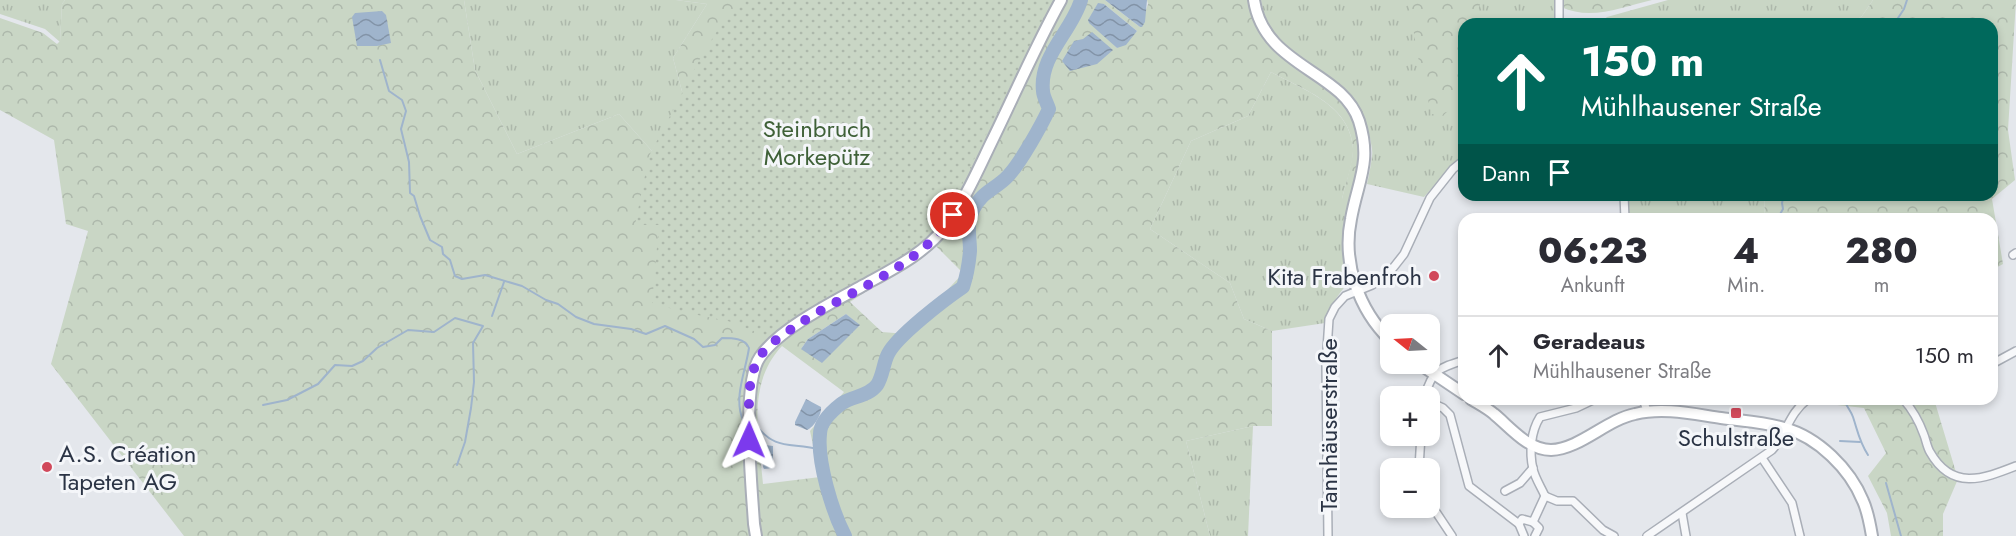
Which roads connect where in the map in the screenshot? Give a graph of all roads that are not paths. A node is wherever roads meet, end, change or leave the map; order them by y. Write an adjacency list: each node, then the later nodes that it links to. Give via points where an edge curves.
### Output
1 (1061, 0): 32 (street, via 975,177 944,228 905,262 789,331 758,359 750,384 749,440)
2 (1254, 0): 6 (street, via 1262,26 1279,49 1331,86 1358,117 1366,156 1348,242)
3 (1558, 0): 4 (street)
4 (1559, 18)
5 (1458, 165): 6 (street, Tannhäuserstraße, via 1430,198 1404,254 1393,268)
6 (1357, 292): 7 (street); 33 (street, Tannhäuserstraße, via 1345,296 1329,319)
7 (1380, 327)
8 (2016, 351): 9 (street)
9 (1998, 361)
10 (1458, 362): 11 (street)
11 (1434, 375): 12 (street); 13 (street)
12 (1428, 386)
13 (1458, 390)
14 (1480, 405): 22 (street)
15 (1582, 405): 22 (street, via 1540,417)
16 (1645, 405): 20 (street)
17 (1802, 405): 21 (street)
18 (1908, 405): 24 (street, via 1920,422 1930,452 1952,474 1965,480 1981,478)
19 (1440, 407): 31 (street, via 1450,415 1469,486)
20 (1647, 411): 21 (street, via 1675,411); 22 (street, via 1621,418 1563,447 1551,450)
21 (1786, 428): 23 (street, via 1780,441); 41 (street, via 1824,451 1852,480 1863,500)
22 (1531, 444): 25 (street)
23 (1762, 458): 28 (street); 40 (street, via 1792,504)
24 (2016, 466)
25 (1533, 468): 26 (street, via 1520,483); 27 (street)
26 (1505, 491)
27 (1545, 496): 30 (street); 37 (street, via 1573,501)
28 (1682, 513): 38 (street); 39 (street)
29 (1440, 518): 34 (street)
30 (1533, 522): 31 (street, via 1522,519); 36 (street, via 1539,528)
31 (1519, 524): 35 (street)
32 (756, 536)
33 (1328, 536)
34 (1452, 536)
35 (1524, 536)
36 (1535, 536)
37 (1614, 536)
38 (1647, 536)
39 (1686, 536)
40 (1800, 536)
41 (1872, 536)

